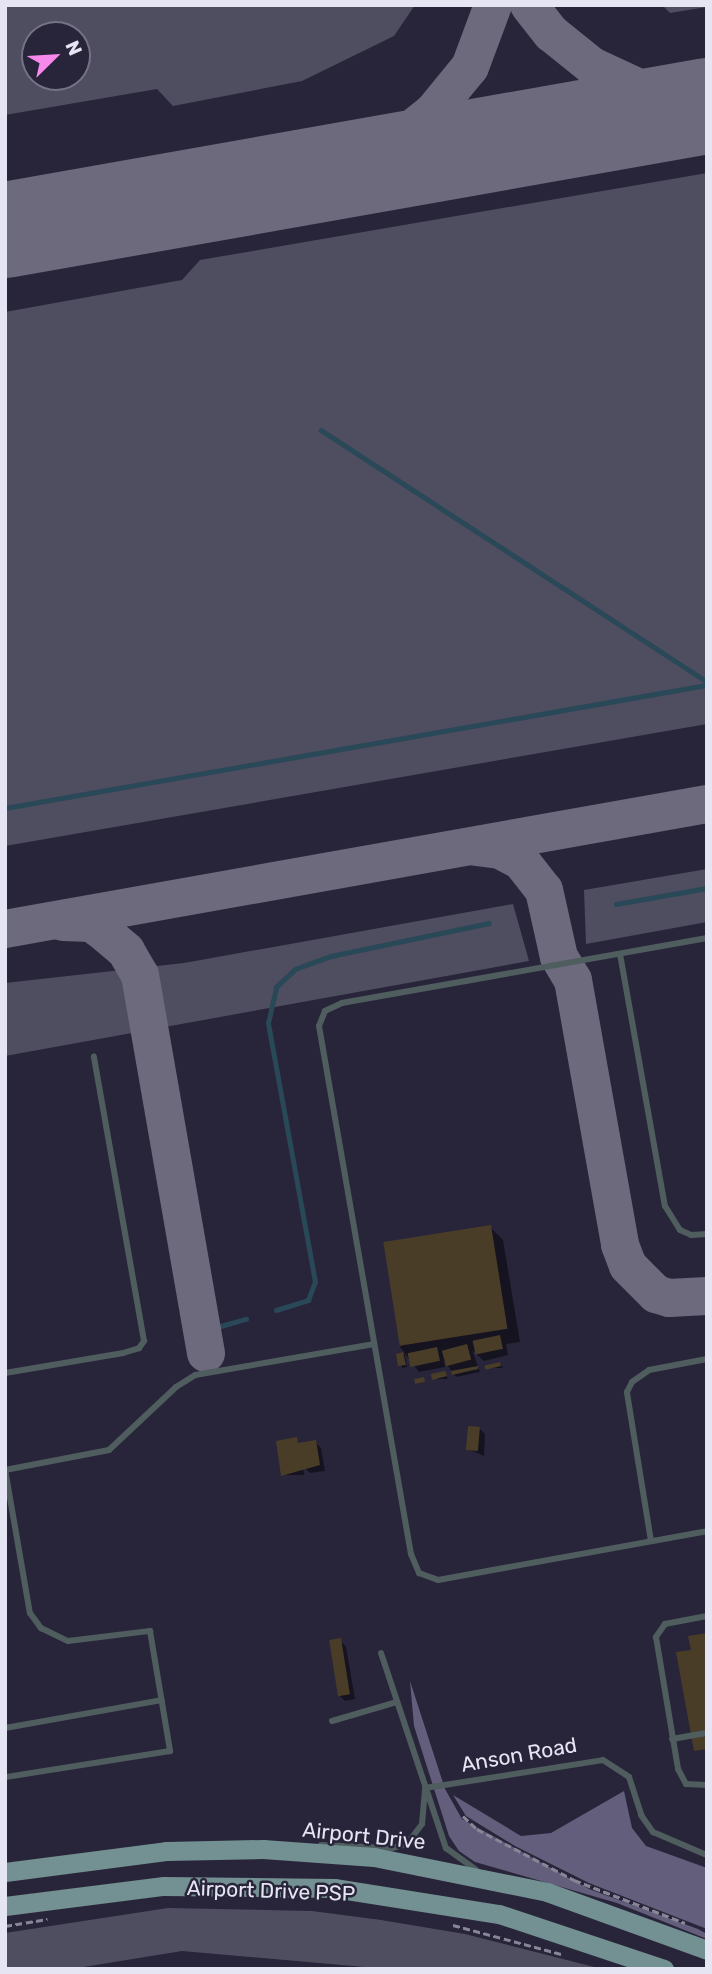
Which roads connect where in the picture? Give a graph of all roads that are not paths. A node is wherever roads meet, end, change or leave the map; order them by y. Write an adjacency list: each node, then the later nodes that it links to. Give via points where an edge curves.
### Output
1 (707, 939): 2 (lane)
2 (620, 954): 4 (lane, via 666,1206 680,1230); 5 (lane, via 342,1003 321,1018 320,1037)
3 (94, 1056): 7 (lane, via 144,1341 139,1348 123,1353)
4 (707, 1234)
5 (374, 1345): 8 (lane, via 195,1375 109,1450); 10 (lane, via 411,1553 414,1566 424,1577 438,1580)
6 (707, 1359): 10 (lane, via 649,1370 632,1382 627,1392)
7 (5, 1373)
8 (5, 1470): 13 (lane, via 30,1613 41,1628 68,1641 150,1631)
9 (707, 1531): 10 (lane)
10 (651, 1541)
11 (707, 1616): 18 (lane, via 665,1625 656,1637)
12 (381, 1653): 14 (lane)
13 (162, 1700): 16 (lane); 19 (lane, via 170,1751)
14 (397, 1702): 15 (lane); 21 (lane)
15 (332, 1721)
16 (5, 1728)
17 (707, 1733): 18 (lane)
18 (672, 1739): 20 (lane, via 682,1779 694,1786)
19 (5, 1777)
20 (707, 1785)
21 (425, 1788): 22 (lane, via 419,1831 400,1847 340,1843); 23 (lane, Anson Road, via 603,1760 629,1777 641,1815 653,1832); 25 (lane, via 446,1848 457,1860)
22 (263, 1849): 24 (main road, Airport Drive, via 125,1854); 25 (main road, Airport Drive, via 373,1857)
23 (704, 1853)
24 (5, 1872)
25 (493, 1878): 27 (main road, Airport Drive, via 591,1905)
26 (5, 1906): 28 (main road, via 175,1885 334,1888 499,1914)
27 (707, 1950)
28 (664, 1969)

